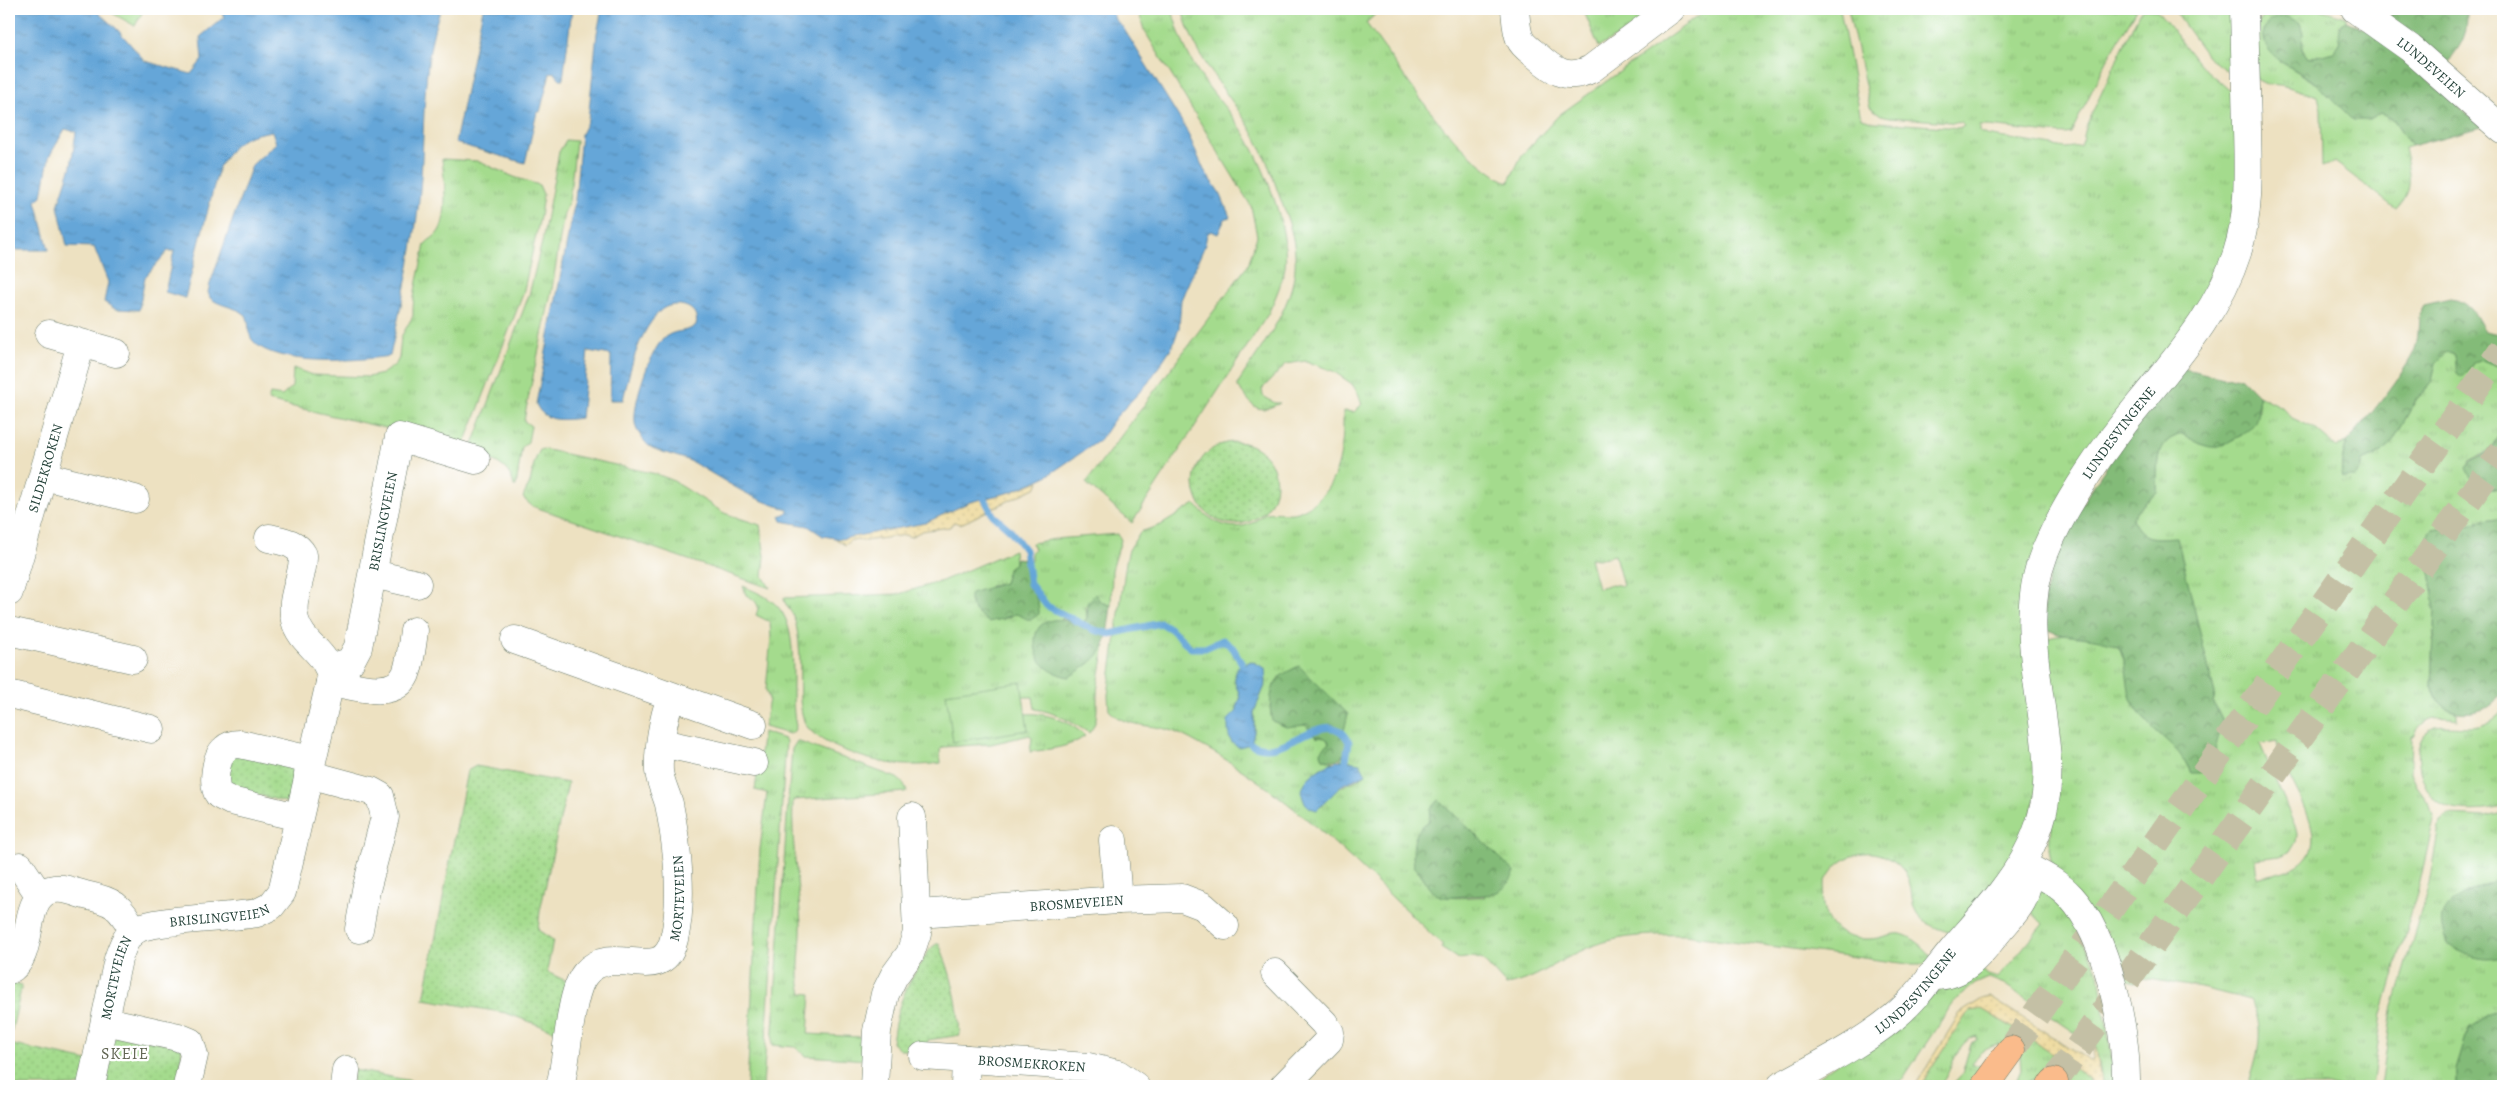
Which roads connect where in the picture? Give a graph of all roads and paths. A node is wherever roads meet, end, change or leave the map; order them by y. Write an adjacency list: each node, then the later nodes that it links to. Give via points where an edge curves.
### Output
1 (1515, 9): 2 (street, via 1518,32 1524,45 1552,69 1567,75 1584,72 1597,65)
2 (1671, 9)
3 (2244, 9): 33 (street, LUNDESVINGENE, via 2247,193 2244,229 2237,255 2219,296 2192,338 2116,432 2089,474 2052,536 2038,575 2033,644 2048,786 2040,827)
4 (2355, 9): 5 (street, LUNDEVEIEN, via 2410,48)
5 (2503, 130)
6 (49, 334): 7 (street)
7 (81, 344): 8 (street); 10 (street, SILDEKROKEN)
8 (116, 353)
9 (476, 460): 14 (street, BRISLINGVEIEN, via 399,437)
10 (44, 476): 11 (street); 13 (street, SILDEKROKEN)
11 (135, 498)
12 (269, 538): 21 (street, via 291,543 301,552 303,560 294,618 300,632 322,655)
13 (15, 552): 16 (street, SILDEKROKEN)
14 (373, 574): 15 (street); 21 (street, BRISLINGVEIEN, via 356,653 350,662)
15 (417, 584)
16 (9, 592)
17 (9, 631): 20 (street)
18 (414, 631): 21 (street, via 406,673 394,687 382,690)
19 (515, 640): 23 (street)
20 (133, 660)
21 (330, 675): 28 (street, BRISLINGVEIEN)
22 (9, 694): 25 (street)
23 (671, 697): 24 (street); 26 (street, MORTEVEIEN)
24 (754, 725)
25 (151, 729)
26 (661, 743): 27 (street); 48 (street, MORTEVEIEN, via 659,770 670,810 680,897 672,945 666,957 655,963 615,959 602,962 585,974 578,989)
27 (754, 763)
28 (309, 767): 29 (street, BRISLINGVEIEN); 29 (street, via 240,744 228,746 220,755 215,783 219,795 231,801); 38 (street, via 371,791 380,796 383,804 384,823)
29 (298, 817): 39 (street, BRISLINGVEIEN, via 284,886 271,906 250,914 152,925)
30 (912, 817): 36 (street)
31 (1113, 840): 35 (street)
32 (20, 866): 34 (street)
33 (2026, 867): 53 (street, LUNDESVINGENE, via 1898,1014); 55 (street, via 2052,880 2072,898 2099,946 2119,1014)
34 (40, 896): 39 (street, via 62,889 107,900 118,906); 40 (street, via 32,912 21,957)
35 (1118, 900): 36 (street, BROSMEVEIEN); 37 (street, BROSMEVEIEN, via 1192,900)
36 (918, 914): 49 (street, via 915,944 894,976 881,1009)
37 (1226, 926)
38 (359, 929)
39 (134, 931): 42 (street, MORTEVEIEN, via 121,952)
40 (9, 970)
41 (1275, 973): 52 (street, via 1330,1032 1330,1040)
42 (106, 1021): 46 (street, MORTEVEIEN); 47 (street, via 190,1042 194,1055)
43 (2011, 1050): 54 (highway)
44 (923, 1056): 45 (street, BROSMEKROKEN)
45 (966, 1059): 50 (street); 51 (street, BROSMEKROKEN, via 1104,1069)
46 (91, 1086)
47 (187, 1086)
48 (560, 1086)
49 (874, 1086)
50 (965, 1086)
51 (1135, 1086)
52 (1284, 1086)
53 (1781, 1086)
54 (1985, 1086)
55 (2126, 1086)

